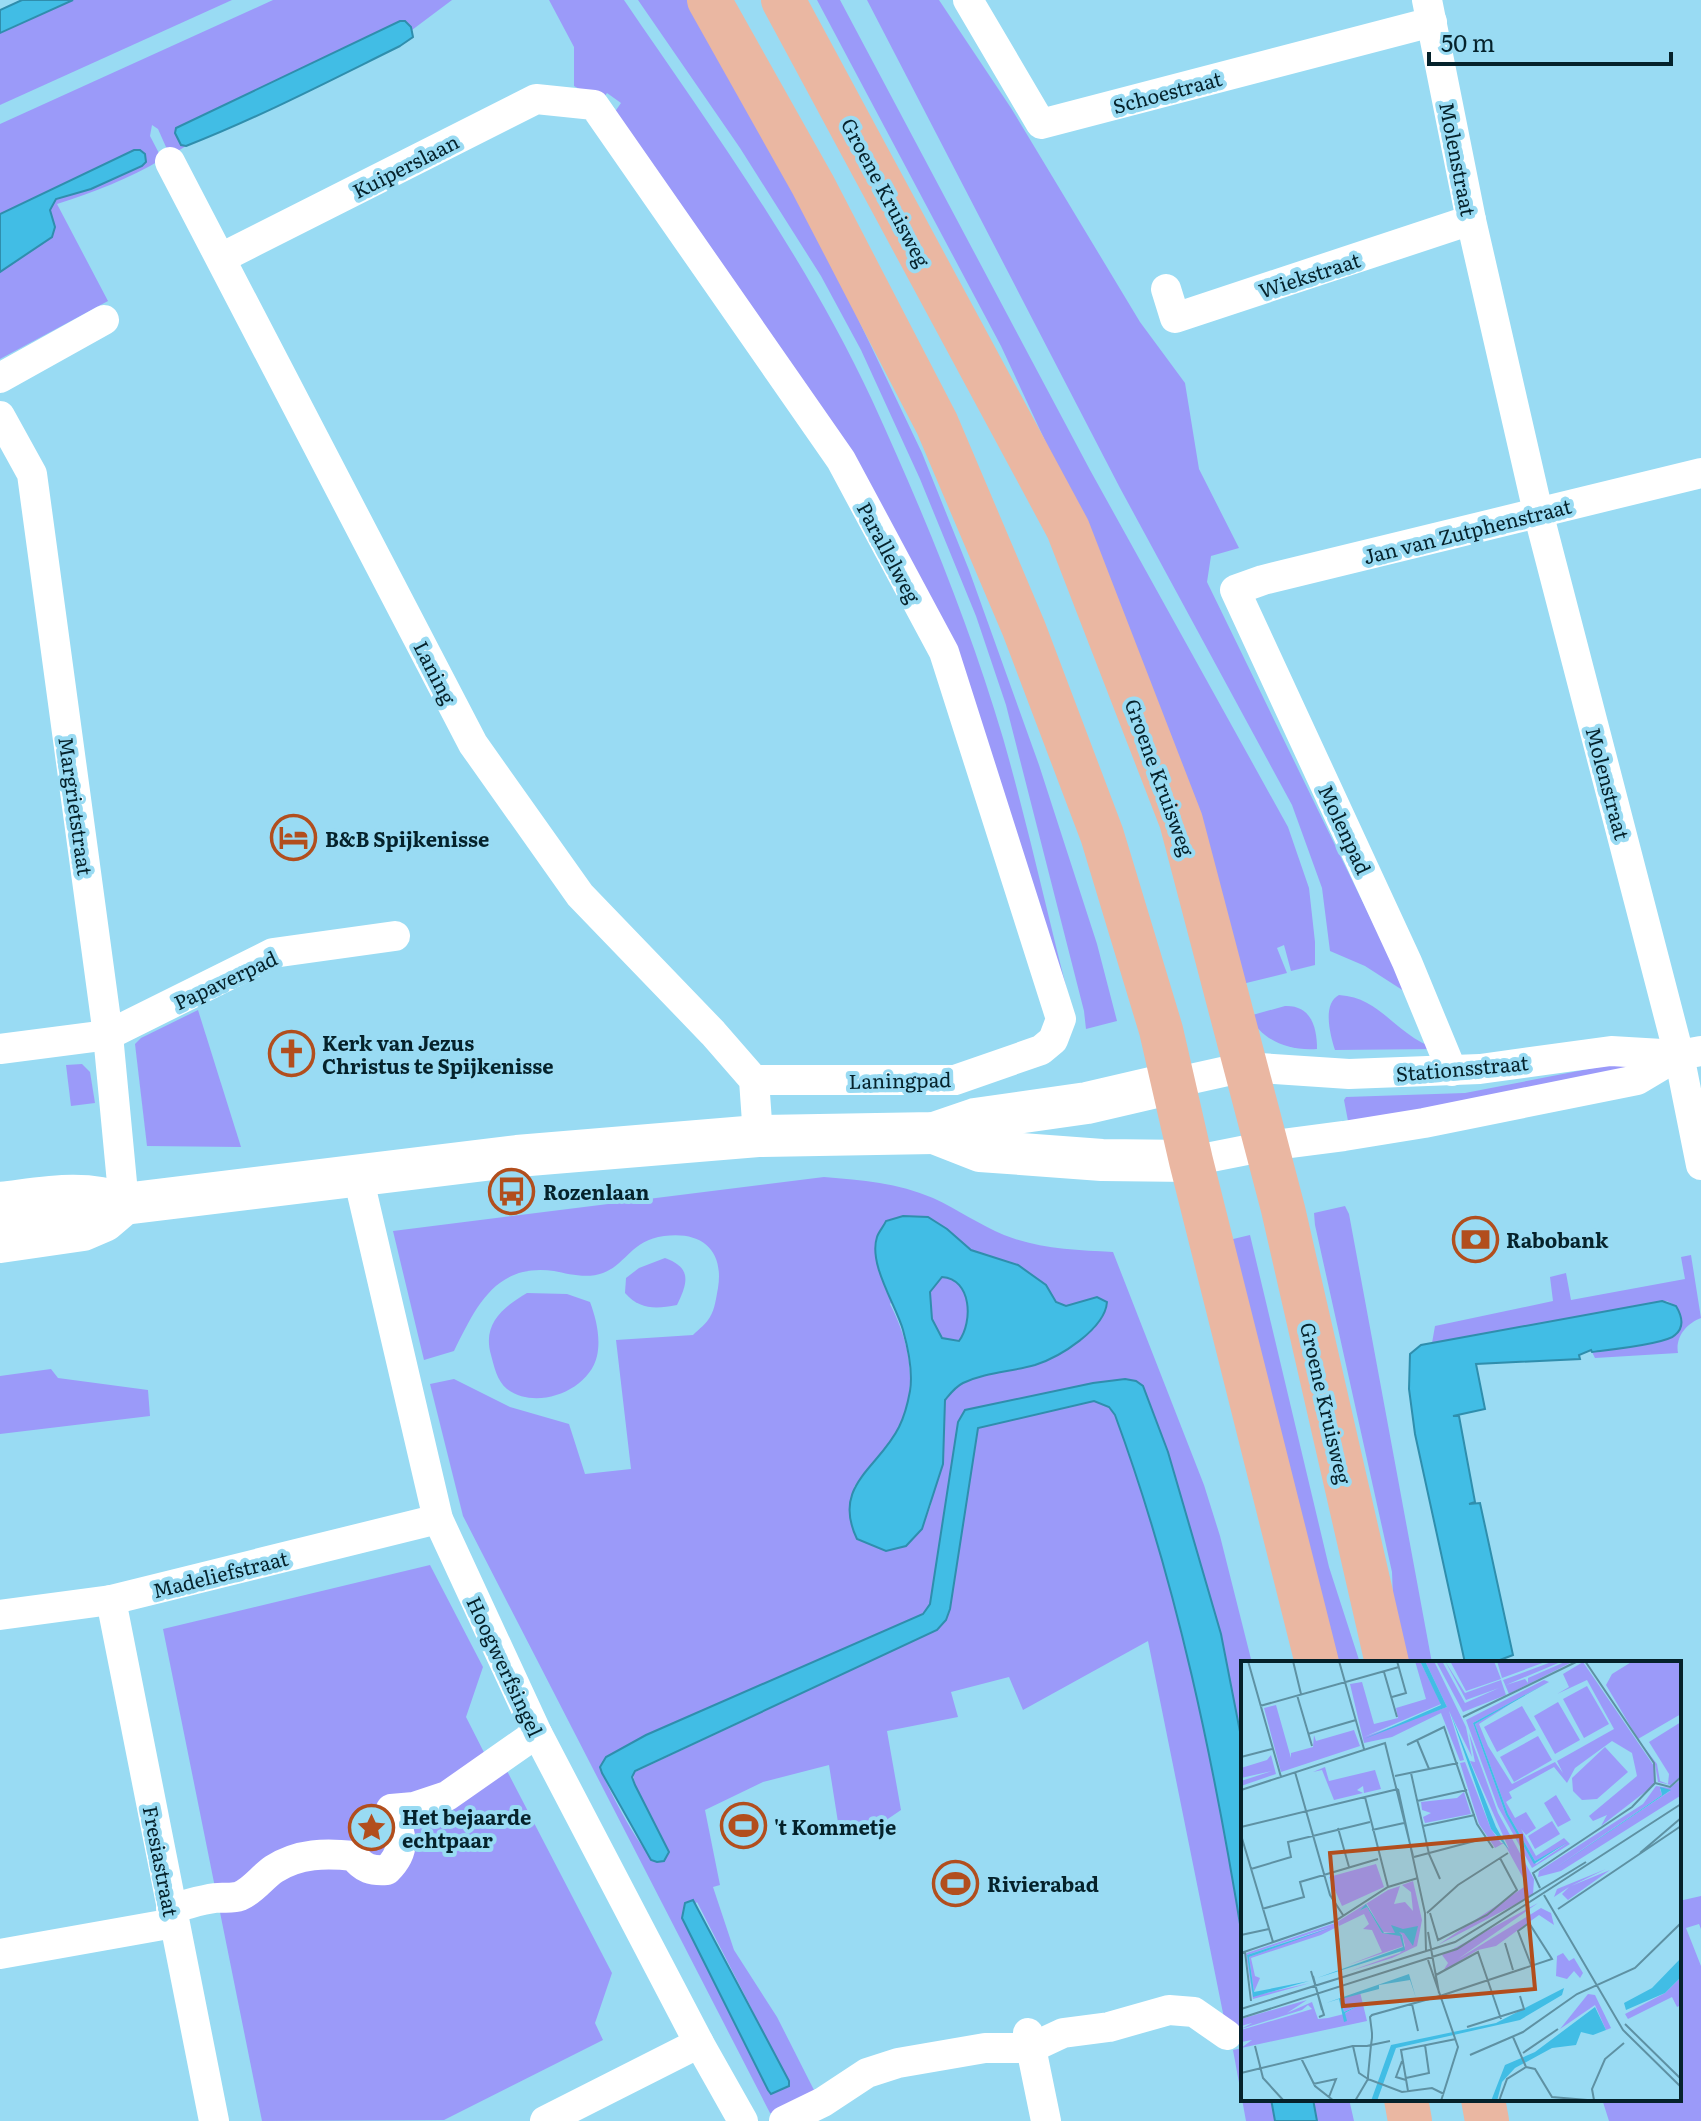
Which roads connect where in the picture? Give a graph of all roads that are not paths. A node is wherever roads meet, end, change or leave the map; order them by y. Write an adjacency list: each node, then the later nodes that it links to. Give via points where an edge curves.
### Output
1 (709, 0): 24 (main road, via 937,424 1024,629 1102,835)
2 (783, 0): 21 (main road, Groene Kruisweg, via 1068,529 1181,821)
3 (968, 0): 4 (street, Schoestraat, via 1041,124)
4 (1430, 11): 7 (street, Molenstraat)
5 (594, 105): 8 (street, Kuiperslaan, via 536,99); 19 (street, Parallelweg, via 841,460 944,652 1061,1019 1053,1040)
6 (170, 162): 8 (street, Laning)
7 (1471, 220): 9 (street, Wiekstraat, via 1175,318); 14 (street, Molenstraat)
8 (221, 258): 23 (street, Laning, via 473,744 580,895)
9 (1166, 289)
10 (104, 320): 11 (street)
11 (0, 378)
12 (0, 416): 17 (street, Margrietstraat, via 32,474)
13 (1701, 473): 14 (street, Jan van Zutphenstraat)
14 (1538, 512): 15 (street, Jan van Zutphenstraat); 20 (street, Molenstraat)
15 (1235, 590): 22 (street, Molenpad)
16 (395, 936): 17 (street, Papaverpad, via 273,953)
17 (108, 1035): 18 (street, Papaverpad); 32 (street, Margrietstraat)
18 (0, 1049)
19 (1041, 1050): 23 (street, Laningpad, via 955,1080)
20 (1690, 1053): 22 (street, Stationsstraat, via 1611,1051); 27 (street, Stationsstraat, via 1637,1080 1424,1123); 29 (street, Molenstraat)
21 (1245, 1067): 22 (street, Stationsstraat, via 1341,1074); 24 (street, Stationsstraat); 27 (main road, Groene Kruisweg)
22 (1452, 1071)
23 (754, 1080): 26 (street)
24 (1173, 1083): 25 (street, via 1087,1103 975,1119); 28 (main road)
25 (934, 1133): 26 (street); 28 (street, via 980,1151)
26 (758, 1136): 30 (street, via 517,1156)
27 (1267, 1146): 28 (street, Stationsstraat); 38 (main road, Groene Kruisweg)
28 (1191, 1161): 37 (main road)
29 (1701, 1165)
30 (358, 1176): 32 (street); 34 (street, Hoogwerfsingel)
31 (0, 1203): 32 (street, via 72,1194)
32 (124, 1204): 33 (street, via 83,1230)
33 (0, 1242)
34 (438, 1519): 35 (street, Madeliefstraat); 39 (street, Hoogwerfsingel)
35 (111, 1600): 36 (street, Madeliefstraat); 40 (street, Fresiastraat)
36 (0, 1615)
37 (1316, 1661)
38 (1387, 1661)
39 (537, 1733): 40 (street, via 447,1796 391,1809 402,1842 387,1870 373,1871 354,1856 307,1855 272,1870 235,1898 217,1898); 44 (street, Hoogwerfsingel)
40 (173, 1915): 41 (street); 47 (street, Fresiastraat)
41 (0, 1954)
42 (1227, 2035): 43 (street, via 1194,2012 1169,2010)
43 (1030, 2040): 50 (street, via 889,2064); 51 (street)
44 (699, 2043): 48 (street); 49 (street, Hoogwerfsingel)
45 (1406, 2101): 52 (main road)
46 (1483, 2101): 53 (main road)
47 (214, 2121)
48 (545, 2121)
49 (743, 2121)
50 (784, 2121)
51 (1046, 2121)
52 (1410, 2121)
53 (1487, 2121)

